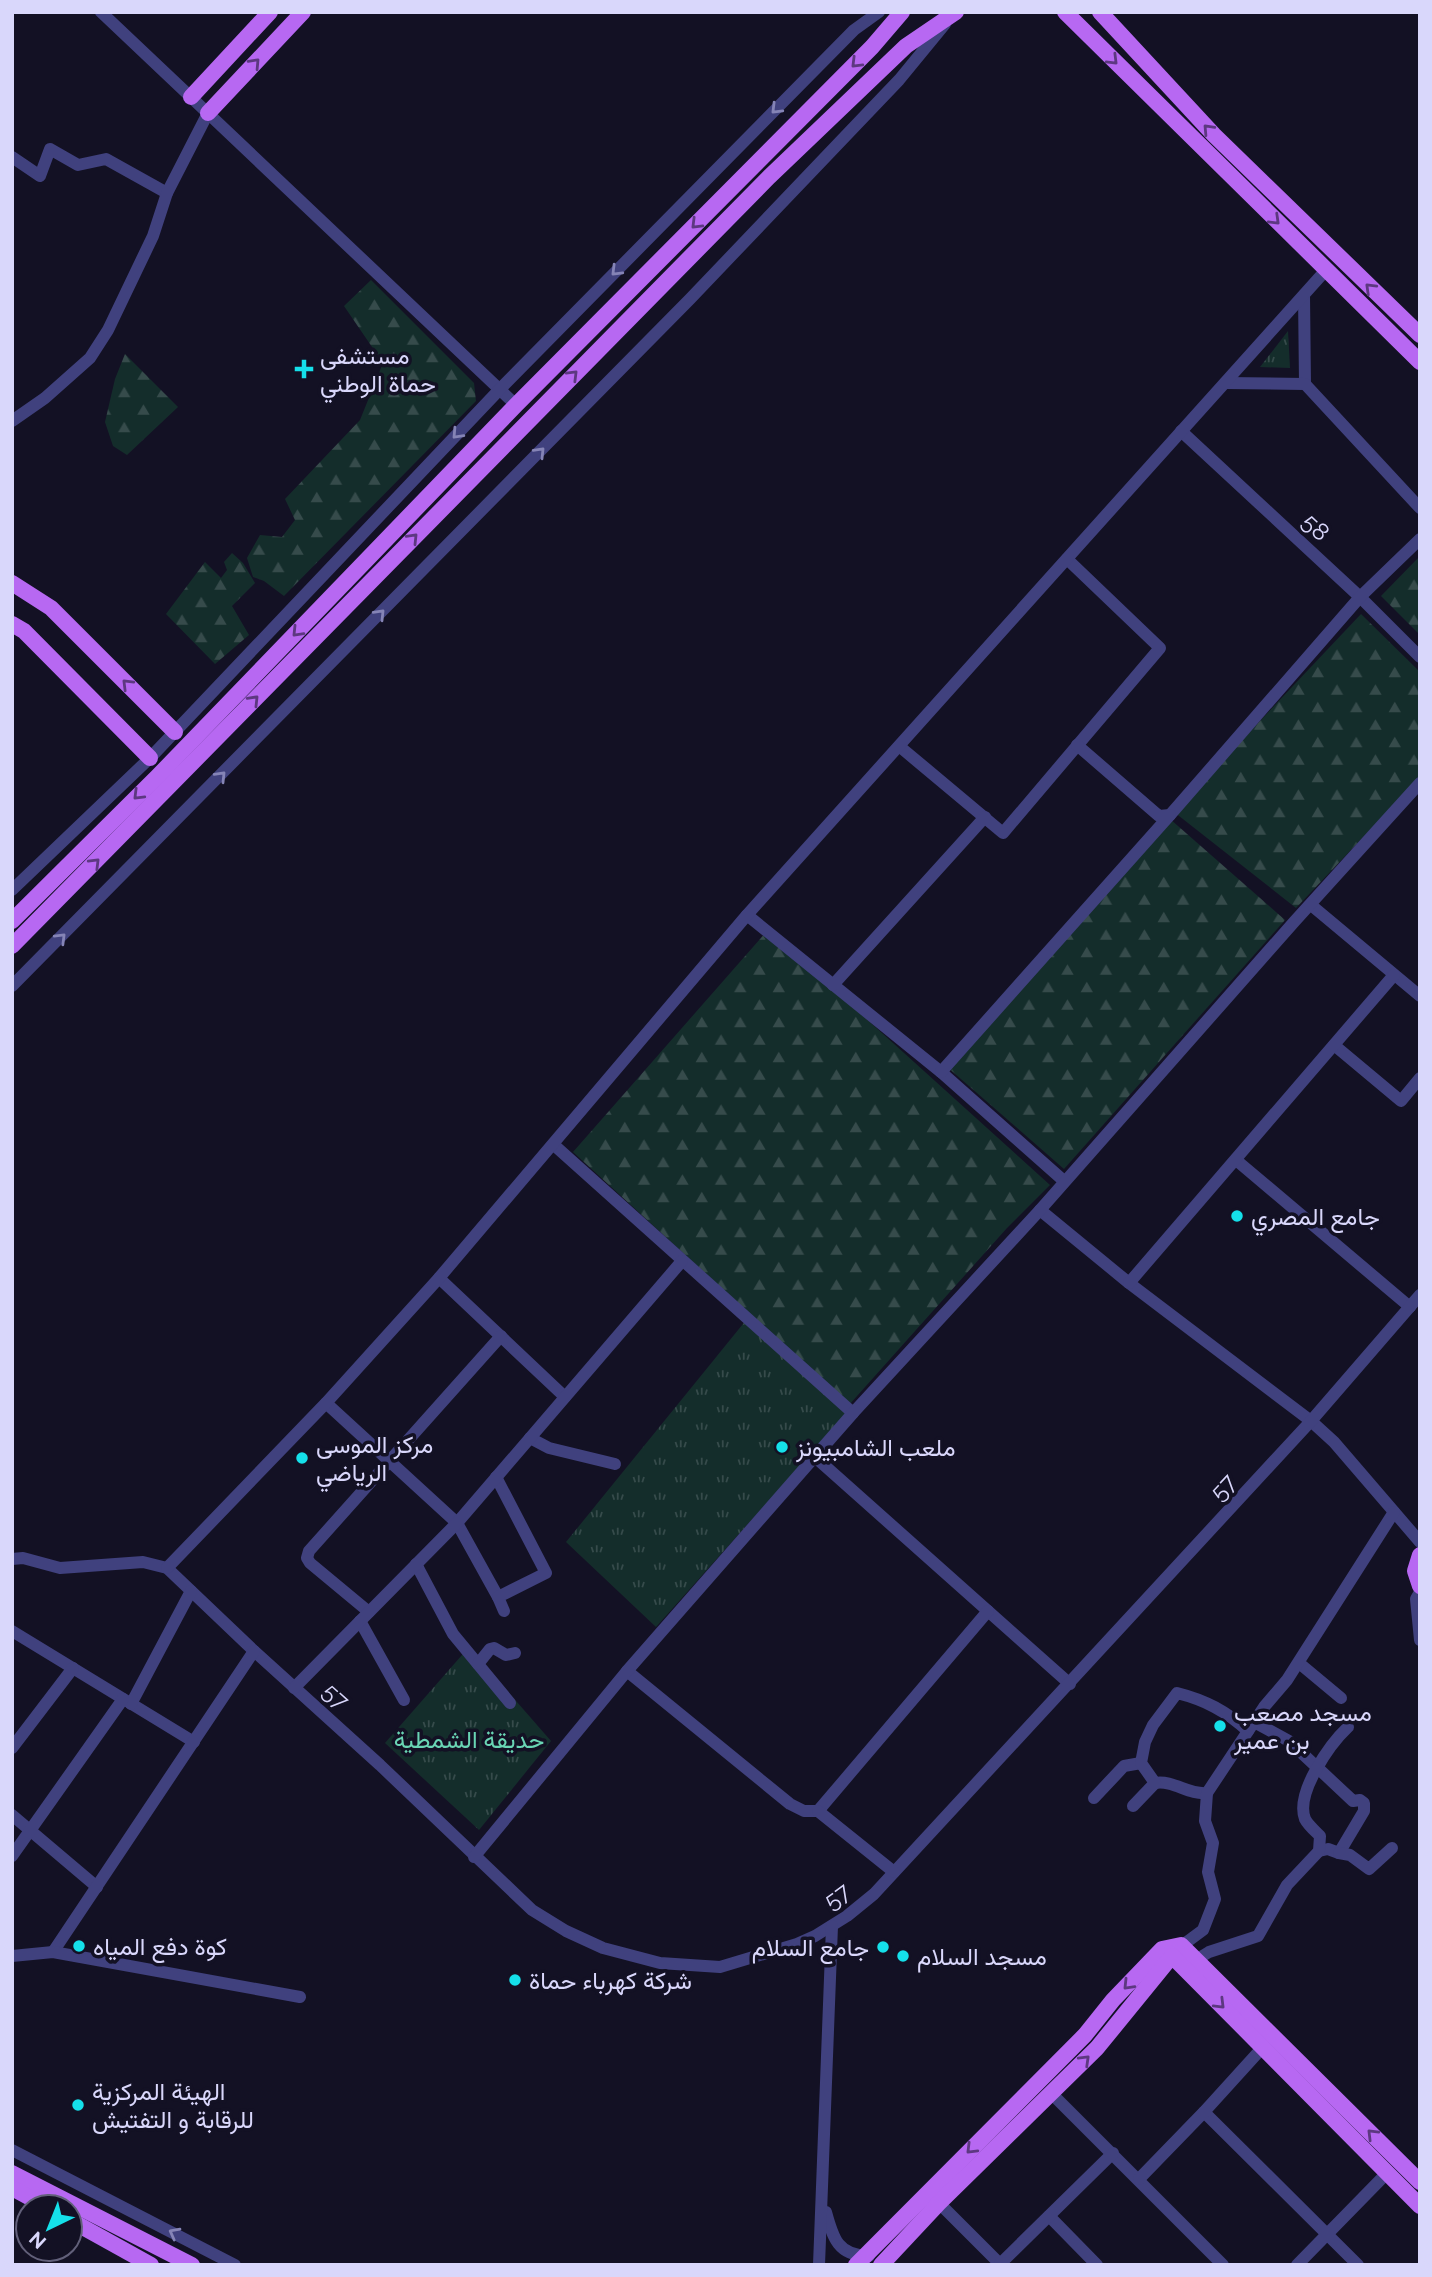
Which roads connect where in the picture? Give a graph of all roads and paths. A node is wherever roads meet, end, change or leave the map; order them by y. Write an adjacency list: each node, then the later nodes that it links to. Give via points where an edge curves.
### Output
1 (101, 12): 9 (street)
2 (270, 12): 9 (main road)
3 (303, 12): 10 (main road, one-way to 3)
4 (879, 12): 20 (street, one-way to 20, via 854,30)
5 (902, 12): 21 (main road, one-way to 21)
6 (1065, 12): 13 (main road, one-way to 13)
7 (1100, 12): 15 (main road, one-way to 7, via 1214,135)
8 (954, 14): 42 (main road, one-way to 8, via 769,177 906,46); 45 (street, one-way to 8, via 690,299 899,80)
9 (191, 97): 10 (street)
10 (208, 113): 12 (street); 20 (street)
11 (12, 157): 12 (street, via 40,176 50,149 78,165 106,159)
12 (167, 193): 22 (street, via 153,236 90,358)
13 (1325, 270): 14 (street); 16 (main road)
14 (1304, 295): 18 (street); 19 (street)
15 (1414, 330): 16 (main road)
16 (1396, 338): 17 (main road)
17 (1420, 362)
18 (1225, 383): 19 (street); 23 (street)
19 (1305, 384): 24 (street)
20 (500, 389): 21 (street); 31 (street, one-way to 31)
21 (516, 405): 41 (main road, one-way to 41)
22 (12, 421)
23 (1181, 431): 26 (street); 28 (street, 58)
24 (1420, 508)
25 (1420, 539): 28 (street)
26 (1066, 559): 32 (street); 33 (street, via 1160,648)
27 (12, 583): 31 (main road, one-way to 27, via 51,608)
28 (1360, 597): 30 (street, 58); 36 (street)
29 (12, 624): 34 (main road)
30 (1420, 657)
31 (175, 732): 34 (street)
32 (899, 746): 37 (street); 40 (street)
33 (1077, 746): 36 (street, via 1159,816); 37 (street, via 1003,832)
34 (150, 758): 38 (street)
35 (1420, 783): 39 (street)
36 (1170, 815): 48 (street)
37 (985, 817): 44 (street)
38 (12, 890)
39 (1311, 905): 43 (street); 52 (street)
40 (747, 915): 44 (street); 50 (street)
41 (12, 921)
42 (12, 946)
43 (1394, 975): 46 (street); 47 (street)
44 (833, 985): 48 (street)
45 (12, 986)
46 (1420, 996)
47 (1334, 1045): 49 (street, via 1401,1101); 51 (street)
48 (941, 1072): 52 (street)
49 (1420, 1078)
50 (554, 1145): 54 (street); 55 (street)
51 (1236, 1160): 56 (street); 58 (street)
52 (1064, 1181): 53 (street)
53 (1040, 1210): 56 (street); 62 (street)
54 (682, 1261): 60 (street); 62 (street)
55 (439, 1278): 59 (street); 61 (street)
56 (1129, 1283): 63 (street)
57 (1420, 1295): 58 (street, 57)
58 (1410, 1307): 63 (street, 57)
59 (501, 1336): 60 (street); 66 (street)
60 (565, 1396): 64 (street)
61 (326, 1403): 66 (street); 76 (street)
62 (853, 1413): 65 (street)
63 (1311, 1422): 69 (street); 92 (street, 57)
64 (530, 1438): 67 (street, via 549,1448); 68 (street)
65 (815, 1457): 82 (street); 91 (street)
66 (390, 1462): 70 (street); 83 (street, via 309,1550 307,1558)
67 (615, 1464)
68 (496, 1477): 70 (street); 80 (street, via 546,1573)
69 (1394, 1512): 71 (street); 88 (street)
70 (457, 1523): 75 (street); 80 (street)
71 (1420, 1542)
72 (12, 1548): 74 (street)
73 (1420, 1555): 77 (main road, via 1416,1572)
74 (18, 1559): 76 (street, via 60,1568 143,1562)
75 (416, 1564): 83 (street); 89 (street, via 453,1634)
76 (167, 1568): 78 (street, 57)
77 (1420, 1586)
78 (191, 1591): 86 (street, 57); 96 (street)
79 (1420, 1592): 85 (street, via 1416,1599)
80 (498, 1597): 81 (street)
81 (504, 1611)
82 (988, 1611): 92 (street); 108 (street)
83 (365, 1616): 93 (street); 95 (street)
84 (14, 1635): 90 (street)
85 (1420, 1640)
86 (254, 1651): 93 (street, 57); 100 (street)
87 (514, 1653): 89 (street, via 489,1649)
88 (1299, 1663): 94 (street); 98 (street)
89 (478, 1664): 97 (street)
90 (73, 1668): 96 (street); 101 (street)
91 (627, 1671): 108 (street, via 790,1804); 115 (street)
92 (1070, 1684): 116 (street, 57)
93 (294, 1688): 115 (street, 57)
94 (1341, 1698)
95 (404, 1700)
96 (127, 1701): 100 (street); 110 (street)
97 (510, 1703)
98 (1251, 1726): 102 (street, via 1180,1687 1153,1725); 103 (street, via 1289,1741); 105 (street)
99 (1348, 1727): 103 (street)
100 (194, 1742): 117 (street)
101 (12, 1748)
102 (1141, 1763): 104 (street); 106 (street, via 1124,1766)
103 (1318, 1766): 112 (street, via 1304,1803 1306,1819 1320,1836); 113 (street, via 1353,1801 1364,1803 1364,1811)
104 (1155, 1783): 105 (street, via 1164,1781 1197,1794); 107 (street)
105 (1207, 1793): 119 (street, via 1205,1821 1213,1843 1208,1872 1215,1899 1203,1930)
106 (1094, 1798)
107 (1133, 1806)
108 (818, 1811): 116 (street)
109 (12, 1815): 110 (street)
110 (30, 1831): 114 (street); 117 (street)
111 (1392, 1848): 113 (street, via 1369,1870 1350,1855)
112 (1320, 1851): 113 (street); 122 (street, via 1287,1885 1258,1936)
113 (1339, 1853)
114 (12, 1856)
115 (474, 1857): 118 (street, 57, via 532,1910 558,1926 603,1948 660,1963 720,1966 797,1944)
116 (894, 1872): 118 (street, 57, via 861,1906)
117 (97, 1888): 120 (street)
118 (832, 1926): 133 (street)
119 (1176, 1950): 122 (main road); 124 (main road, one-way to 124); 125 (main road, one-way to 119, via 1111,2032); 139 (main road, one-way to 139, via 1162,1949)
120 (53, 1952): 121 (street); 123 (street)
121 (12, 1956)
122 (1196, 1960): 132 (main road, one-way to 122)
123 (300, 1997)
124 (1263, 2047): 126 (street); 130 (main road)
125 (1051, 2093): 128 (street); 134 (main road)
126 (1204, 2112): 131 (street); 138 (street)
127 (12, 2150): 143 (street, one-way to 127)
128 (1113, 2153): 131 (street); 136 (street)
129 (12, 2173): 142 (main road)
130 (1387, 2173): 135 (main road); 138 (street)
131 (1139, 2179): 146 (street)
132 (1420, 2182)
133 (823, 2198): 139 (street, via 838,2244); 144 (street)
134 (939, 2203): 139 (main road); 140 (street)
135 (1420, 2206)
136 (1049, 2216): 140 (street); 145 (street)
137 (84, 2228): 141 (main road)
138 (1327, 2234): 147 (street); 148 (street)
139 (869, 2263)
140 (1001, 2264)
141 (151, 2265)
142 (192, 2265)
143 (235, 2265)
144 (819, 2265)
145 (1097, 2265)
146 (1223, 2265)
147 (1297, 2265)
148 (1358, 2265)

